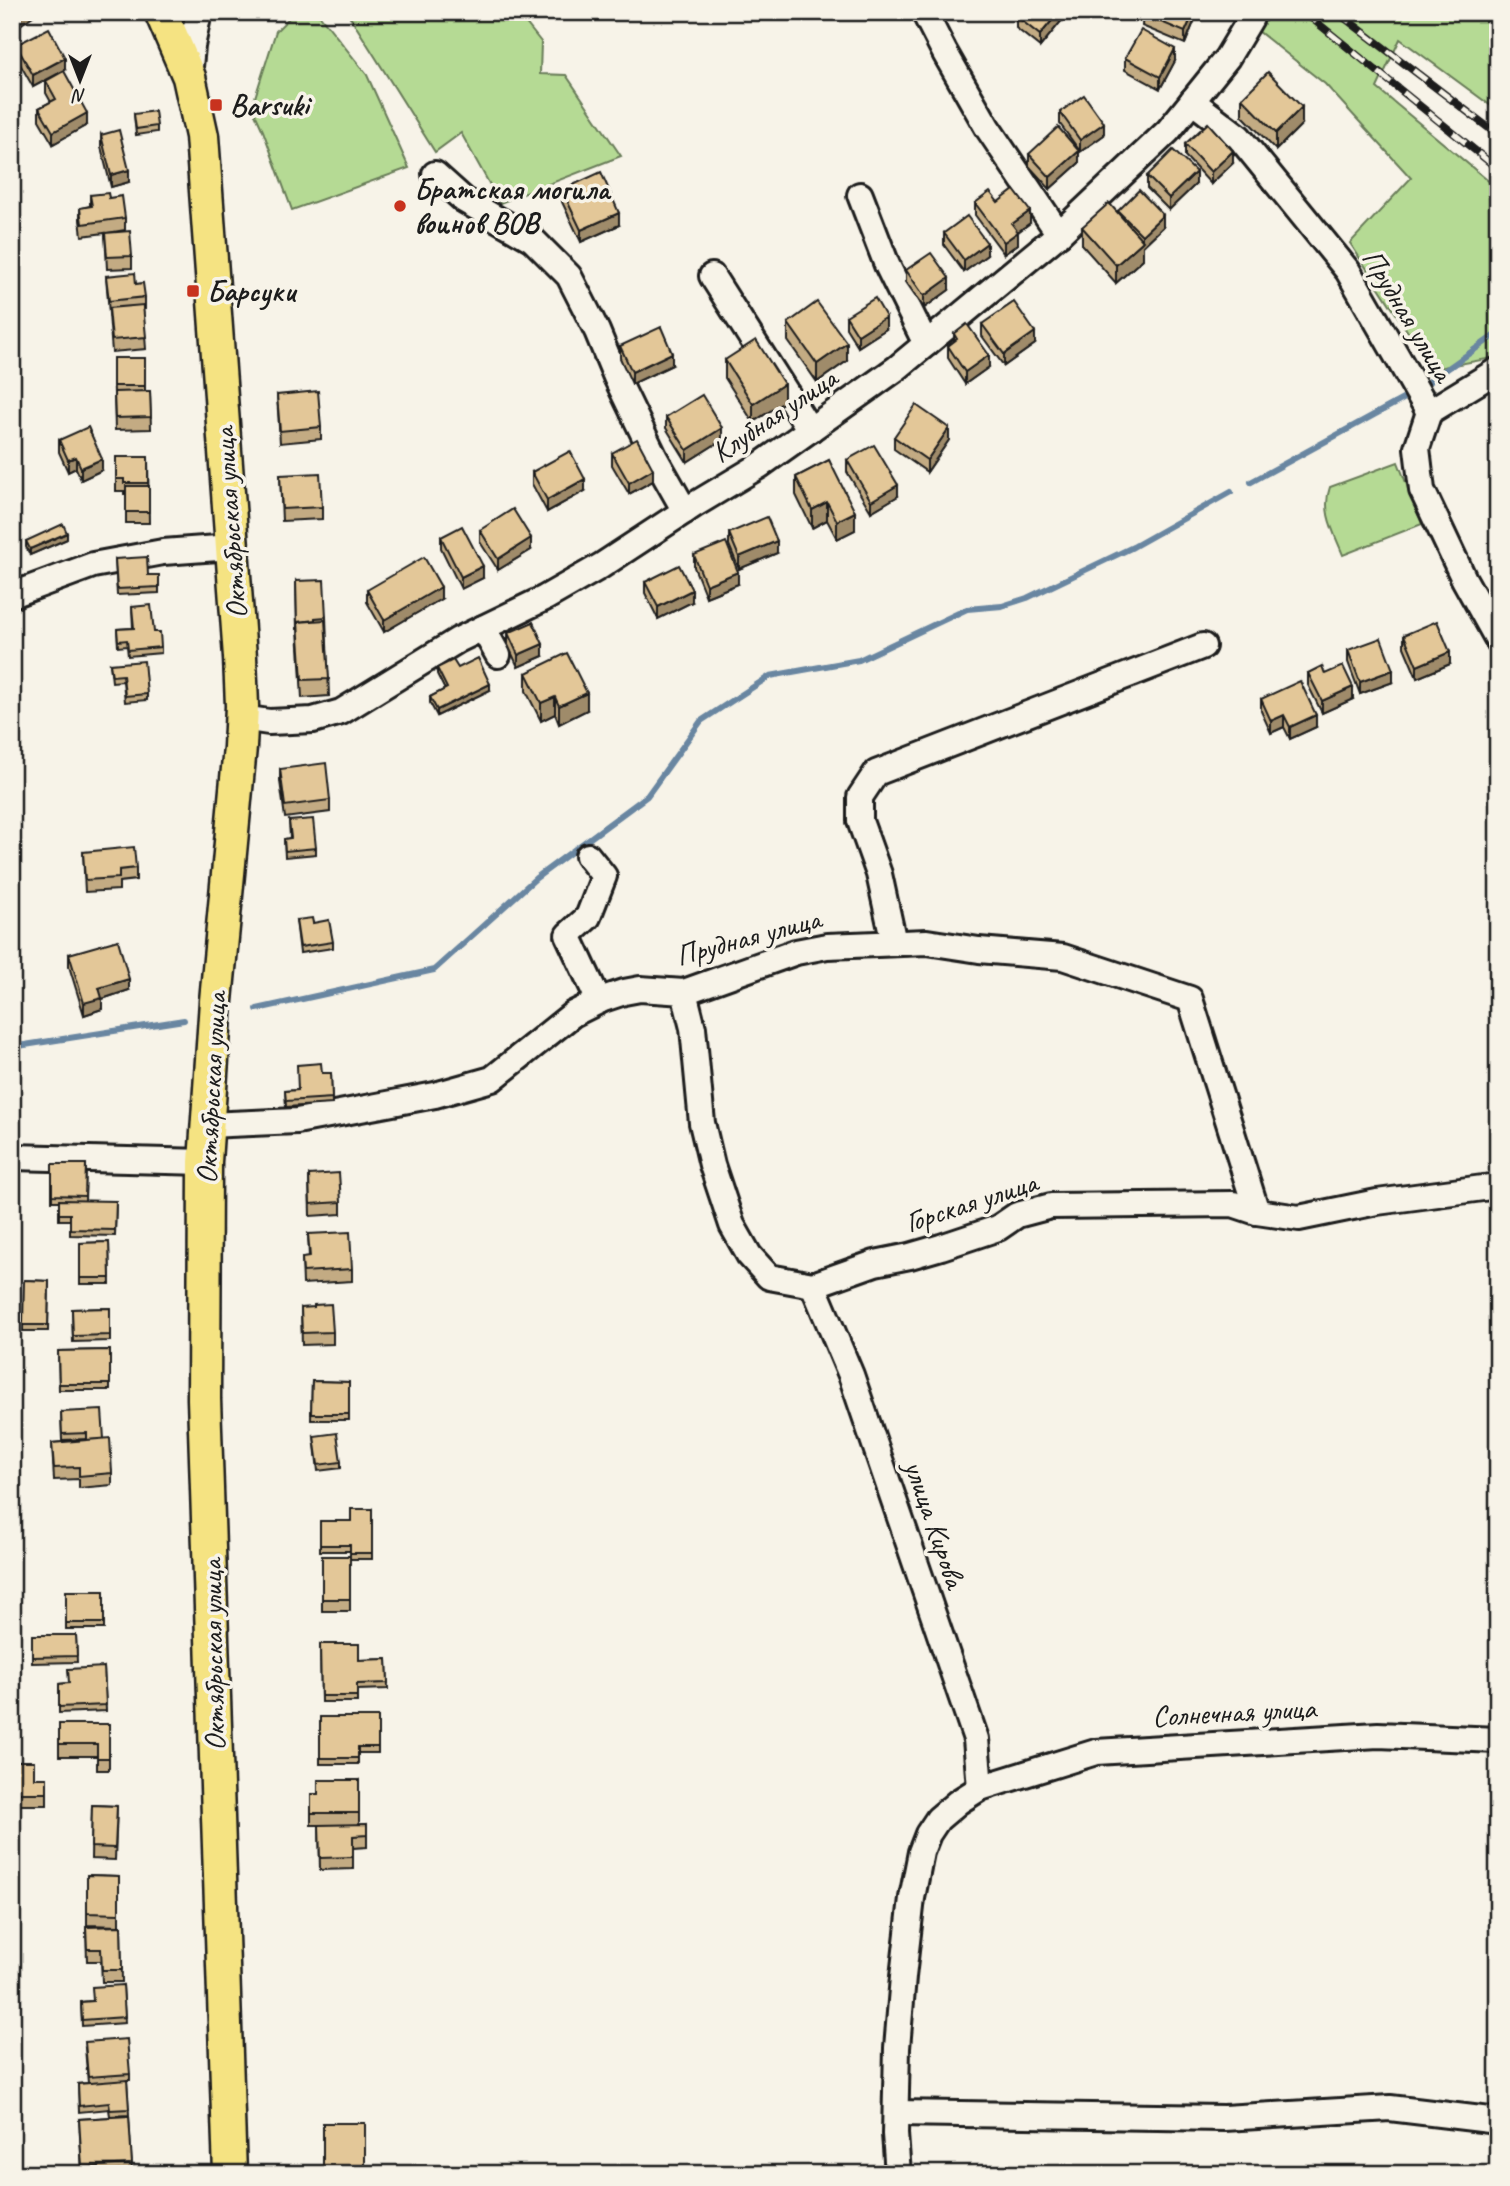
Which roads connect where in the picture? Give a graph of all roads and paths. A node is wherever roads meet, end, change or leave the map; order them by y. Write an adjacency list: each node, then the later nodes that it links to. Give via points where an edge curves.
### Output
1 (161, 12): 5 (main road, Октябрьская улица)
2 (200, 12): 5 (street)
3 (924, 12): 9 (street, via 987,127)
4 (1249, 15): 6 (street, Клубная улица, via 1227,58)
5 (188, 77): 16 (main road, Октябрьская улица, via 206,173)
6 (1192, 101): 9 (street, Клубная улица, via 1168,131); 13 (street, Прудная улица, via 1239,137 1348,271)
7 (435, 174): 15 (street, via 464,200 532,239 569,276)
8 (860, 195): 11 (street, via 887,265)
9 (1059, 234): 11 (street, Клубная улица)
10 (712, 276): 14 (street)
11 (926, 344): 14 (street, Клубная улица)
12 (1498, 370): 13 (street)
13 (1429, 412): 19 (street, Прудная улица, via 1417,448 1422,490)
14 (810, 430): 15 (street, Клубная улица, via 760,467)
15 (685, 512): 18 (street, Клубная улица, via 601,566)
16 (232, 547): 17 (street, via 149,554 93,565); 22 (main road, Октябрьская улица)
17 (12, 595)
18 (483, 628): 21 (street); 22 (street, Клубная улица, via 341,712 313,720)
19 (1498, 640)
20 (1203, 646): 24 (street, via 876,773 860,797 860,821 879,874)
21 (498, 655)
22 (241, 718): 27 (main road, Октябрьская улица)
23 (588, 856): 26 (street, via 604,876 588,917 568,934)
24 (894, 943): 25 (street, Прудная улица, via 796,952); 31 (street, Прудная улица, via 927,942 1063,957 1190,999)
25 (684, 992): 26 (street, Прудная улица, via 640,989); 32 (street, Горская улица, via 694,1028 702,1124 732,1225 749,1255 769,1277)
26 (599, 1000): 27 (street, Прудная улица, via 573,1014 492,1079 435,1095 297,1121)
27 (207, 1125): 29 (main road, Октябрьская улица)
28 (12, 1157): 29 (street)
29 (205, 1162): 37 (main road, Октябрьская улица, via 204,1399)
30 (1498, 1185): 31 (street, Горская улица, via 1299,1218)
31 (1257, 1212): 32 (street, Горская улица, via 1233,1204 1051,1206 941,1247)
32 (813, 1285): 34 (street, улица Кирова, via 851,1375 976,1740)
33 (1498, 1740): 34 (street, Солнечная улица, via 1378,1735 1096,1752)
34 (979, 1788): 35 (street, Солнечная улица, via 938,1819 921,1852 903,1977)
35 (896, 2113): 36 (street, via 1224,2118 1390,2108); 38 (street, Солнечная улица)
36 (1498, 2121)
37 (230, 2174)
38 (898, 2174)

